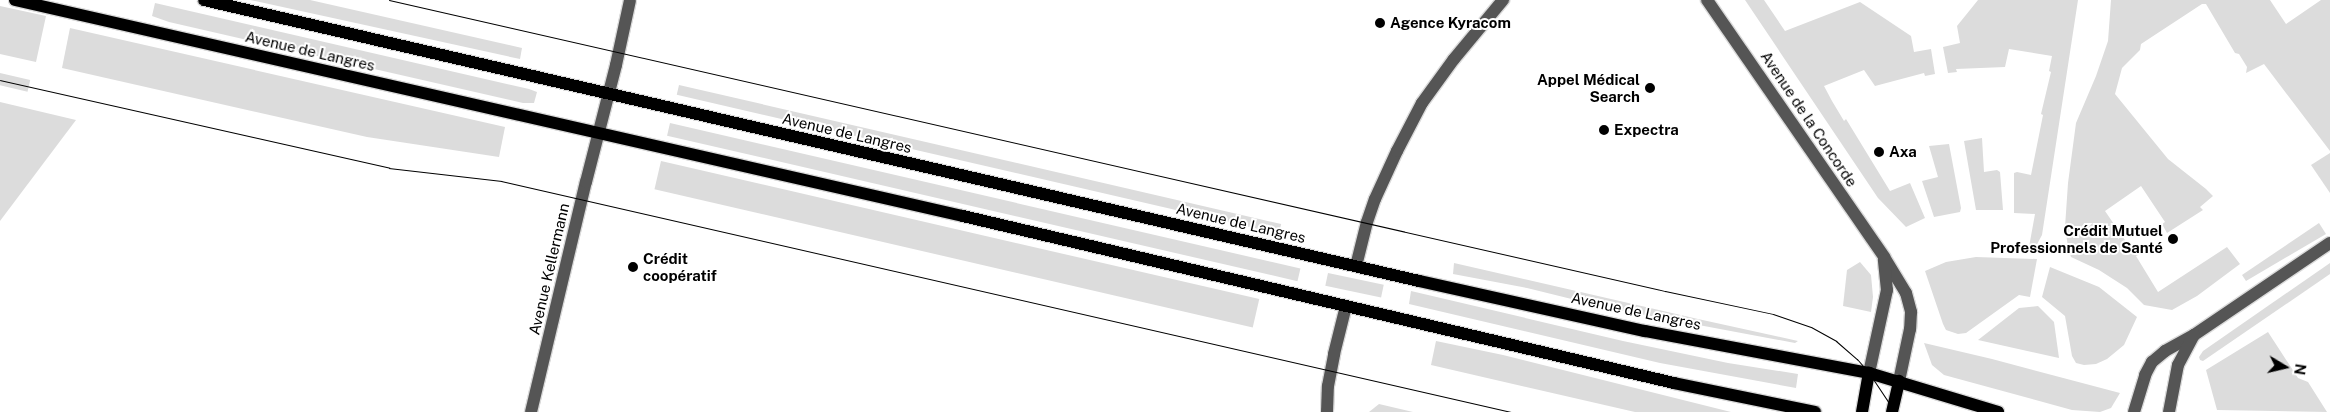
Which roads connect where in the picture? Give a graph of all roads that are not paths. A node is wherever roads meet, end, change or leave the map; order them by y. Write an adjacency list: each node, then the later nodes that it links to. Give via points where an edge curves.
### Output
1 (14, 0): 7 (main road, Avenue de Langres)
2 (204, 0): 6 (main road, Avenue de Langres)
3 (630, 0): 6 (street)
4 (1503, 0): 10 (street, via 1422,103 1375,199)
5 (1707, 0): 9 (street, Avenue de la Concorde)
6 (609, 94): 7 (street); 10 (main road, Avenue de Langres)
7 (598, 133): 11 (main road, Avenue de Langres); 15 (street, Avenue Kellermann)
8 (2330, 243): 12 (street)
9 (1884, 257): 13 (street, via 1886,290); 14 (street, Avenue de la Concorde, via 1906,293 1911,312)
10 (1356, 266): 13 (main road, Avenue de Langres, via 1645,331)
11 (1346, 306): 16 (street, via 1332,363); 17 (main road, Avenue de Langres, via 1674,383)
12 (2194, 335): 21 (street, via 2164,351 2152,362); 22 (street, via 2178,365)
13 (1869, 373): 14 (main road, Avenue de Langres); 18 (main road)
14 (1898, 381): 19 (main road); 20 (main road, Avenue de Langres)
15 (531, 412)
16 (1327, 412)
17 (1815, 412)
18 (1862, 412)
19 (1892, 412)
20 (1998, 412)
21 (2134, 412)
22 (2169, 412)

